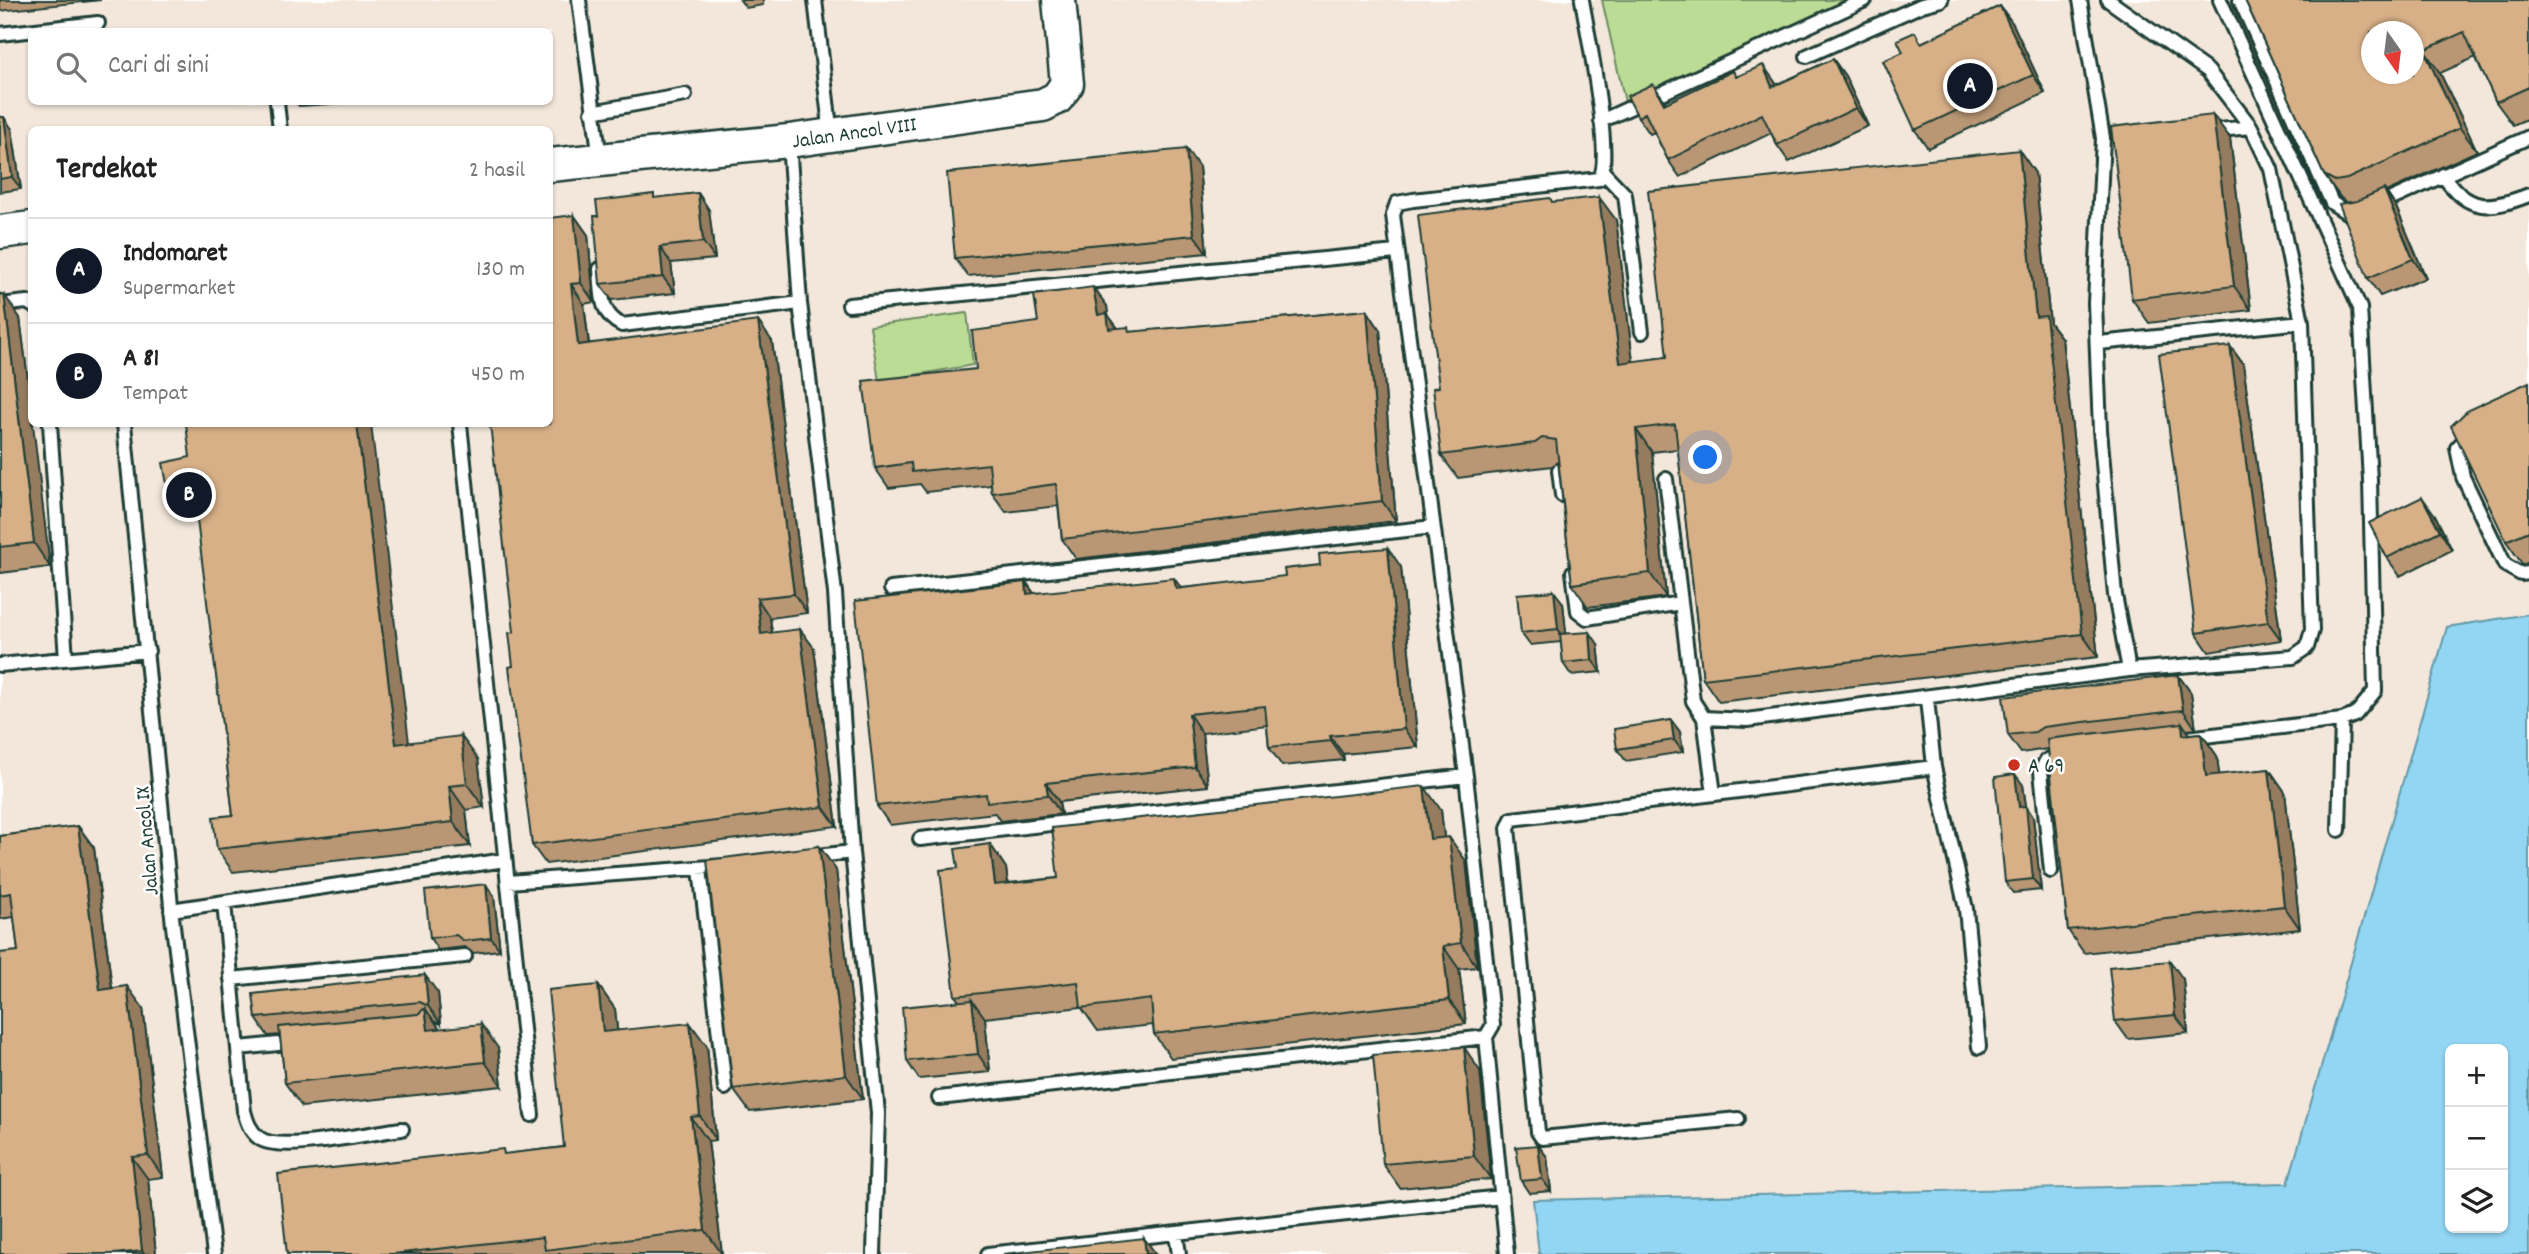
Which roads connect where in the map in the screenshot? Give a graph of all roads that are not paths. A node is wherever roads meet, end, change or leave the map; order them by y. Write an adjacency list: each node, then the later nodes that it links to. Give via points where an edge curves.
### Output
1 (579, 0): 18 (lane)
2 (815, 0): 23 (lane)
3 (1059, 0): 23 (street, Jalan Ancol VIII, via 1067,84 1058,98 1042,105)
4 (1582, 0): 19 (lane)
5 (1865, 0): 19 (lane)
6 (1941, 0): 15 (lane)
7 (2080, 0): 41 (lane, via 2109,137 2095,303)
8 (2108, 0): 21 (lane, via 2208,71)
9 (2220, 0): 60 (lane, via 2360,308 2375,691 2361,710)
10 (2239, 0): 29 (lane, via 2332,203 2349,214 2366,211)
11 (98, 23): 12 (lane)
12 (53, 28)
13 (28, 31): 14 (lane)
14 (0, 34)
15 (1807, 57)
16 (684, 95): 18 (lane)
17 (277, 105): 20 (lane)
18 (592, 111): 26 (lane)
19 (1601, 121): 28 (lane)
20 (280, 126)
21 (2251, 127): 22 (lane); 39 (lane, via 2271,169)
22 (2194, 132)
23 (831, 135): 25 (street, Jalan Ancol VIII)
24 (2529, 137): 29 (lane)
25 (789, 141): 26 (street, Jalan Ancol VIII); 36 (lane)
26 (600, 159): 27 (street, Jalan Ancol VIII)
27 (553, 165)
28 (1604, 173): 33 (lane, via 1599,178 1397,203 1393,215); 40 (lane, via 1625,195)
29 (2443, 175): 30 (lane, via 2455,194 2477,206 2504,204)
30 (2529, 195)
31 (28, 228): 32 (street)
32 (0, 232)
33 (1396, 252): 38 (lane); 49 (lane)
34 (598, 258): 36 (lane, via 604,310 622,325)
35 (28, 303): 37 (lane)
36 (800, 303): 68 (lane, via 835,593)
37 (0, 305)
38 (849, 305)
39 (2302, 322): 41 (lane); 57 (lane, via 2312,630 2307,647 2293,657)
40 (1642, 332)
41 (2099, 343): 57 (lane, via 2099,430 2106,512)
42 (50, 427): 55 (lane)
43 (124, 427): 54 (lane, Jalan Ancol IX)
44 (460, 427): 70 (lane)
45 (2480, 427): 51 (lane, via 2457,448 2463,477 2505,565)
46 (1559, 470): 48 (lane)
47 (1665, 479): 53 (lane)
48 (1564, 509)
49 (1433, 527): 52 (lane); 64 (lane)
50 (1571, 560): 53 (lane, via 1581,616)
51 (2529, 573)
52 (891, 589)
53 (1681, 603): 59 (lane, via 1693,701)
54 (148, 651): 55 (lane); 76 (lane, Jalan Ancol IX)
55 (66, 659): 56 (lane)
56 (0, 664)
57 (2129, 670): 58 (lane)
58 (1927, 699): 59 (lane, via 1747,720); 63 (lane)
59 (1704, 719): 65 (lane)
60 (2342, 720): 61 (lane); 66 (lane)
61 (2179, 739)
62 (2070, 752): 73 (lane, via 2046,761 2041,771)
63 (1934, 767): 65 (lane); 81 (lane, via 1966,909)
64 (1466, 776): 67 (lane); 79 (lane, via 1493,1025)
65 (1714, 794): 86 (lane, via 1512,819 1508,828 1542,1138)
66 (2339, 830)
67 (920, 839)
68 (852, 852): 69 (lane); 91 (lane, via 877,1113)
69 (797, 858)
70 (505, 860): 74 (lane); 75 (lane)
71 (741, 864): 72 (lane)
72 (700, 869): 74 (lane); 83 (lane)
73 (2050, 871)
74 (508, 882): 85 (lane)
75 (224, 903): 76 (lane); 78 (lane)
76 (171, 910): 90 (lane, Jalan Ancol IX)
77 (466, 956): 78 (lane)
78 (231, 979): 82 (lane)
79 (1486, 1037): 84 (lane); 88 (lane)
80 (317, 1041): 82 (lane)
81 (1979, 1047)
82 (239, 1048): 87 (lane, via 244,1111 260,1140 285,1146)
83 (725, 1088)
84 (939, 1098)
85 (532, 1115)
86 (1738, 1119)
87 (402, 1129)
88 (1501, 1198): 89 (lane); 94 (lane)
89 (1176, 1234): 92 (lane); 93 (lane)
90 (214, 1254)
91 (874, 1254)
92 (988, 1254)
93 (1179, 1254)
94 (1507, 1254)

